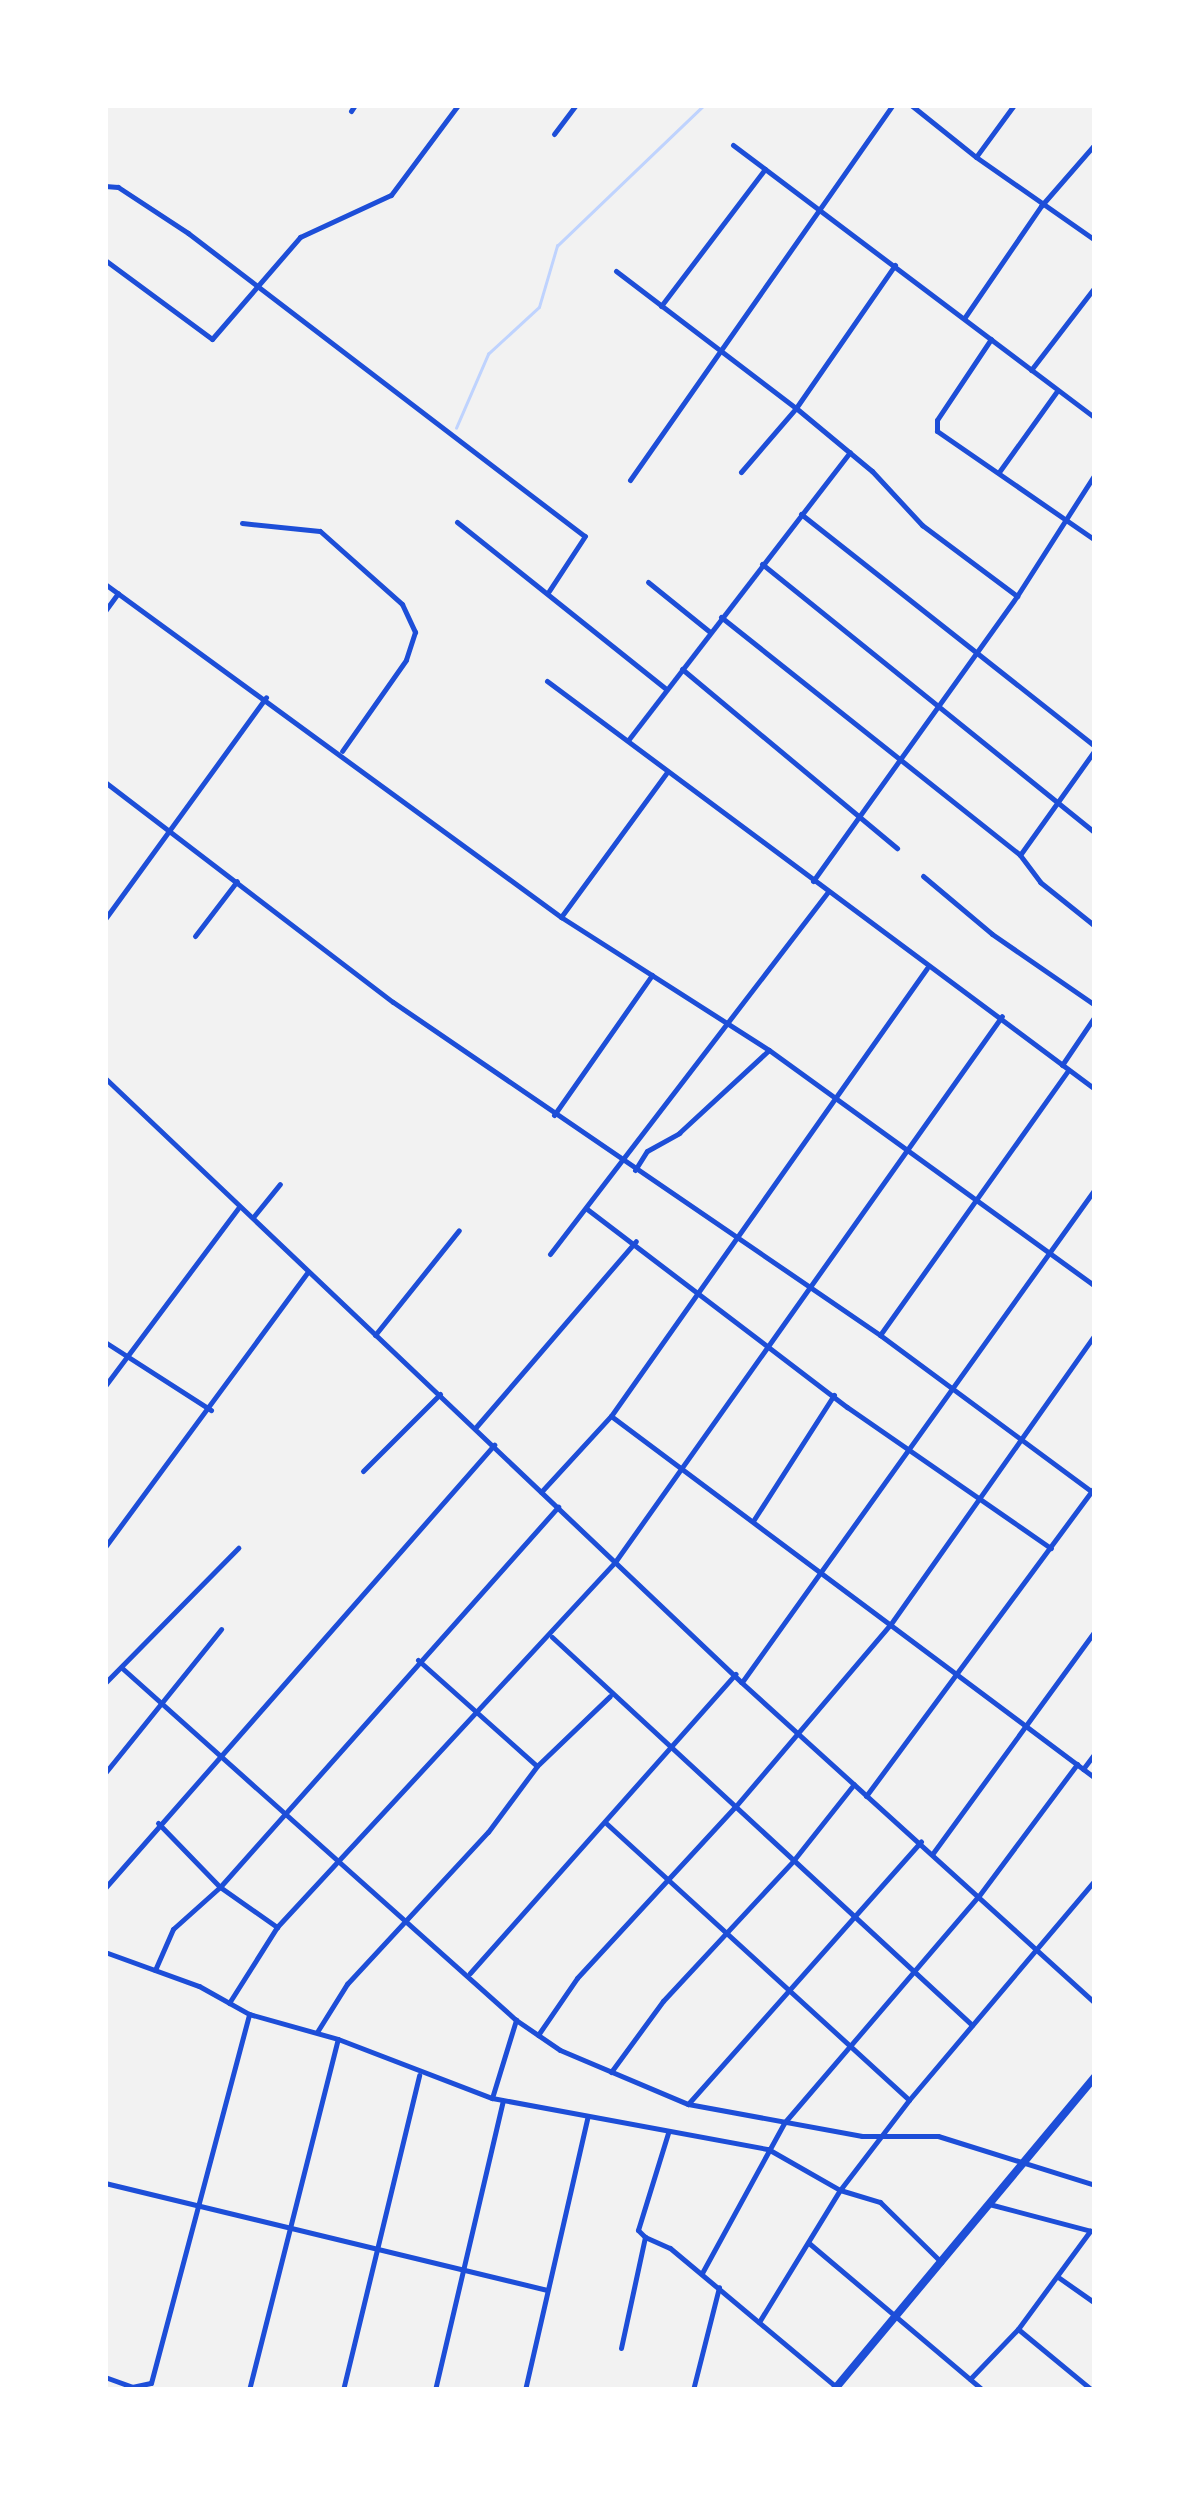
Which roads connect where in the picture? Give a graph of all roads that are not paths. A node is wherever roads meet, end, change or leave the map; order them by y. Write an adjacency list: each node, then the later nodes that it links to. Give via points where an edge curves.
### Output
1 (458, 105): 18 (street, via 391,195 300,236)
2 (576, 105): 6 (street)
3 (894, 105): 13 (street)
4 (911, 105): 9 (street)
5 (1014, 105): 9 (street)
6 (554, 134)
7 (1095, 144): 12 (street)
8 (733, 145): 10 (street)
9 (976, 157): 12 (street)
10 (765, 170): 13 (street); 20 (street)
11 (105, 186): 18 (street, via 118,187 178,226)
12 (1041, 206): 14 (street); 21 (street)
13 (820, 212): 16 (street); 23 (street)
14 (1095, 240)
15 (105, 260): 18 (street, via 212,339)
16 (894, 265): 21 (street); 26 (street)
17 (616, 271): 20 (street)
18 (255, 285): 41 (street, via 584,536)
19 (1095, 287): 24 (street)
20 (661, 306): 23 (street)
21 (965, 317): 22 (street)
22 (991, 339): 24 (street); 30 (street, via 936,425)
23 (724, 353): 26 (street); 32 (street)
24 (1031, 370): 25 (street)
25 (1058, 392): 27 (street); 30 (street)
26 (796, 408): 28 (street); 29 (street)
27 (1095, 418)
28 (850, 452): 33 (street); 43 (street, via 922,525)
29 (741, 472)
30 (998, 472): 34 (street)
31 (1095, 474): 34 (street)
32 (630, 480)
33 (802, 514): 38 (street); 47 (street)
34 (1065, 516): 37 (street); 43 (street)
35 (458, 522): 41 (street)
36 (242, 524): 55 (street, via 320,531 402,604 415,632 406,660)
37 (1095, 540)
38 (762, 564): 45 (street); 52 (street)
39 (648, 582): 46 (street)
40 (105, 584): 42 (street)
41 (549, 591): 50 (street)
42 (118, 593): 44 (street); 51 (street)
43 (1017, 596): 47 (street)
44 (105, 611)
45 (721, 617): 46 (street); 56 (street)
46 (710, 632): 48 (street)
47 (978, 649): 52 (street); 54 (street)
48 (682, 669): 50 (street); 60 (street)
49 (547, 681): 53 (street)
50 (665, 688): 53 (street)
51 (266, 697): 55 (street); 61 (street)
52 (937, 706): 56 (street); 59 (street)
53 (628, 740): 57 (street)
54 (1095, 748): 59 (street)
55 (342, 751): 69 (street)
56 (898, 762): 60 (street); 64 (street)
57 (668, 772): 67 (street); 69 (street)
58 (107, 786): 61 (street)
59 (1060, 803): 62 (street); 64 (street)
60 (859, 815): 63 (street); 67 (street)
61 (168, 829): 66 (street); 70 (street)
62 (1095, 832)
63 (897, 848)
64 (1020, 855): 71 (street, via 1040,882)
65 (923, 876): 75 (street)
66 (237, 881): 72 (street); 84 (street, via 350,971)
67 (813, 881): 68 (street)
68 (828, 892): 73 (street); 78 (street)
69 (561, 918): 74 (street)
70 (105, 919)
71 (1095, 926)
72 (194, 936)
73 (928, 967): 76 (street); 83 (street)
74 (652, 975): 78 (street); 84 (street)
75 (1095, 1005)
76 (1002, 1016): 80 (street); 85 (street)
77 (1095, 1016): 80 (street)
78 (726, 1023): 79 (street); 86 (street)
79 (769, 1050): 83 (street); 87 (street, via 679,1132 647,1151)
80 (1065, 1068): 82 (street); 90 (street)
81 (105, 1078): 91 (street)
82 (1095, 1089)
83 (830, 1098): 85 (street); 95 (street)
84 (554, 1115): 86 (street)
85 (906, 1155): 90 (street); 101 (street)
86 (624, 1162): 87 (street); 92 (street)
87 (635, 1170): 95 (street)
88 (280, 1184): 93 (street)
89 (1095, 1189): 98 (street)
90 (978, 1205): 98 (street); 105 (street)
91 (239, 1207): 93 (street); 108 (street)
92 (587, 1209): 96 (street); 97 (street)
93 (253, 1217): 99 (street)
94 (459, 1230): 104 (street)
95 (739, 1238): 101 (street); 102 (street)
96 (636, 1241): 102 (street); 115 (street)
97 (550, 1254)
98 (1049, 1254): 100 (street); 110 (street)
99 (307, 1273): 104 (street); 113 (street, via 255,1337)
100 (1095, 1286)
101 (807, 1288): 105 (street); 107 (street)
102 (702, 1292): 107 (street); 114 (street)
103 (1095, 1334): 116 (street)
104 (375, 1335): 111 (street)
105 (880, 1335): 110 (street)
106 (105, 1342): 108 (street)
107 (772, 1345): 112 (street); 119 (street)
108 (126, 1355): 109 (street); 113 (street)
109 (105, 1386)
110 (950, 1389): 116 (street); 118 (street)
111 (440, 1394): 115 (street); 120 (street)
112 (834, 1396): 118 (street); 125 (street)
113 (212, 1410): 126 (street)
114 (612, 1416): 119 (street); 122 (street)
115 (476, 1428): 117 (street)
116 (1021, 1438): 121 (street); 123 (street)
117 (494, 1445): 122 (street); 149 (street)
118 (907, 1447): 123 (street); 131 (street)
119 (679, 1468): 125 (street); 130 (street)
120 (364, 1471)
121 (1094, 1491): 129 (street)
122 (541, 1492): 124 (street)
123 (977, 1498): 129 (street); 132 (street)
124 (558, 1507): 130 (street); 136 (street)
125 (753, 1521): 131 (street)
126 (108, 1537): 127 (street)
127 (105, 1546)
128 (238, 1548): 137 (street)
129 (1050, 1548): 139 (street)
130 (615, 1562): 135 (street); 138 (street)
131 (823, 1572): 132 (street); 140 (street)
132 (890, 1625): 139 (street); 146 (street)
133 (221, 1629): 143 (street)
134 (1095, 1631): 145 (street)
135 (552, 1637): 142 (street); 144 (street)
136 (418, 1660): 144 (street); 158 (street)
137 (122, 1668): 141 (street); 143 (street)
138 (735, 1674): 140 (street); 147 (street)
139 (958, 1674): 145 (street); 156 (street)
140 (742, 1682): 146 (street)
141 (105, 1683)
142 (610, 1696): 147 (street); 151 (street)
143 (163, 1704): 149 (street); 153 (street)
144 (478, 1712): 151 (street); 163 (street)
145 (1028, 1726): 150 (street); 162 (street)
146 (800, 1732): 155 (street); 157 (street)
147 (669, 1750): 157 (street); 160 (street)
148 (1095, 1752): 152 (street)
149 (224, 1753): 158 (street); 159 (street)
150 (1077, 1764): 152 (street); 169 (street)
151 (537, 1766): 171 (street)
152 (1084, 1769): 154 (street)
153 (105, 1772)
154 (1095, 1778)
155 (854, 1784): 156 (street); 164 (street)
156 (866, 1796): 161 (street)
157 (736, 1808): 164 (street); 165 (street)
158 (287, 1812): 163 (street); 167 (street)
159 (158, 1823): 167 (street); 168 (street)
160 (606, 1824): 165 (street); 178 (street)
161 (921, 1842): 162 (street); 170 (street)
162 (933, 1853): 169 (street)
163 (343, 1860): 171 (street); 172 (street)
164 (793, 1861): 170 (street); 173 (street)
165 (668, 1880): 173 (street); 186 (street, via 576,1978)
166 (1095, 1880): 174 (street)
167 (220, 1887): 172 (street); 176 (street, via 173,1929)
168 (105, 1888)
169 (978, 1898): 174 (street); 177 (street)
170 (854, 1914): 177 (street); 179 (street)
171 (408, 1921): 178 (street); 185 (street, via 347,1984)
172 (277, 1927): 180 (street)
173 (727, 1935): 179 (street); 189 (street, via 664,2001)
174 (1040, 1950): 181 (street); 184 (street)
175 (105, 1952): 176 (street)
176 (155, 1970): 180 (street)
177 (910, 1972): 184 (street); 188 (street)
178 (470, 1974): 183 (street)
179 (785, 1992): 188 (street); 195 (street)
180 (229, 2003): 182 (street)
181 (1095, 2004)
182 (250, 2014): 185 (street); 206 (street)
183 (516, 2020): 186 (street); 192 (street)
184 (972, 2025): 193 (street)
185 (317, 2032): 187 (street)
186 (538, 2036): 189 (street)
187 (338, 2039): 190 (street); 207 (street)
188 (846, 2045): 193 (street); 197 (street)
189 (611, 2072): 195 (street)
190 (419, 2075): 192 (street); 211 (street)
191 (1095, 2077): 201 (highway)
192 (492, 2098): 194 (street)
193 (909, 2100): 199 (street)
194 (503, 2101): 196 (street); 213 (street)
195 (688, 2104): 197 (street)
196 (588, 2116): 198 (street); 217 (street)
197 (784, 2123): 199 (street); 200 (street)
198 (668, 2132): 200 (street); 209 (street, via 638,2230)
199 (884, 2134): 201 (street, via 938,2136); 204 (street)
200 (768, 2149): 204 (street); 214 (street)
201 (1022, 2166): 203 (street); 205 (highway)
202 (105, 2183): 206 (street)
203 (1095, 2185)
204 (840, 2190): 210 (street); 212 (street, via 880,2202)
205 (989, 2204): 208 (street); 212 (highway)
206 (204, 2206): 207 (street); 223 (street, via 152,2382 132,2387)
207 (290, 2226): 211 (street); 226 (street)
208 (1093, 2232): 215 (street)
209 (646, 2236): 214 (street); 222 (street)
210 (809, 2243): 219 (street); 220 (street)
211 (377, 2248): 213 (street); 227 (street)
212 (941, 2262): 219 (highway)
213 (464, 2271): 217 (street); 228 (street)
214 (702, 2273): 216 (street)
215 (1058, 2278): 218 (street); 221 (street)
216 (718, 2287): 220 (street); 230 (street)
217 (548, 2290): 229 (street)
218 (1095, 2303)
219 (894, 2319): 224 (street); 225 (highway)
220 (759, 2322): 225 (street)
221 (1018, 2329): 224 (street); 232 (street)
222 (621, 2348)
223 (105, 2377)
224 (970, 2379): 231 (street)
225 (835, 2388)
226 (250, 2390)
227 (343, 2390)
228 (435, 2390)
229 (525, 2390)
230 (693, 2390)
231 (983, 2390)
232 (1092, 2390)

